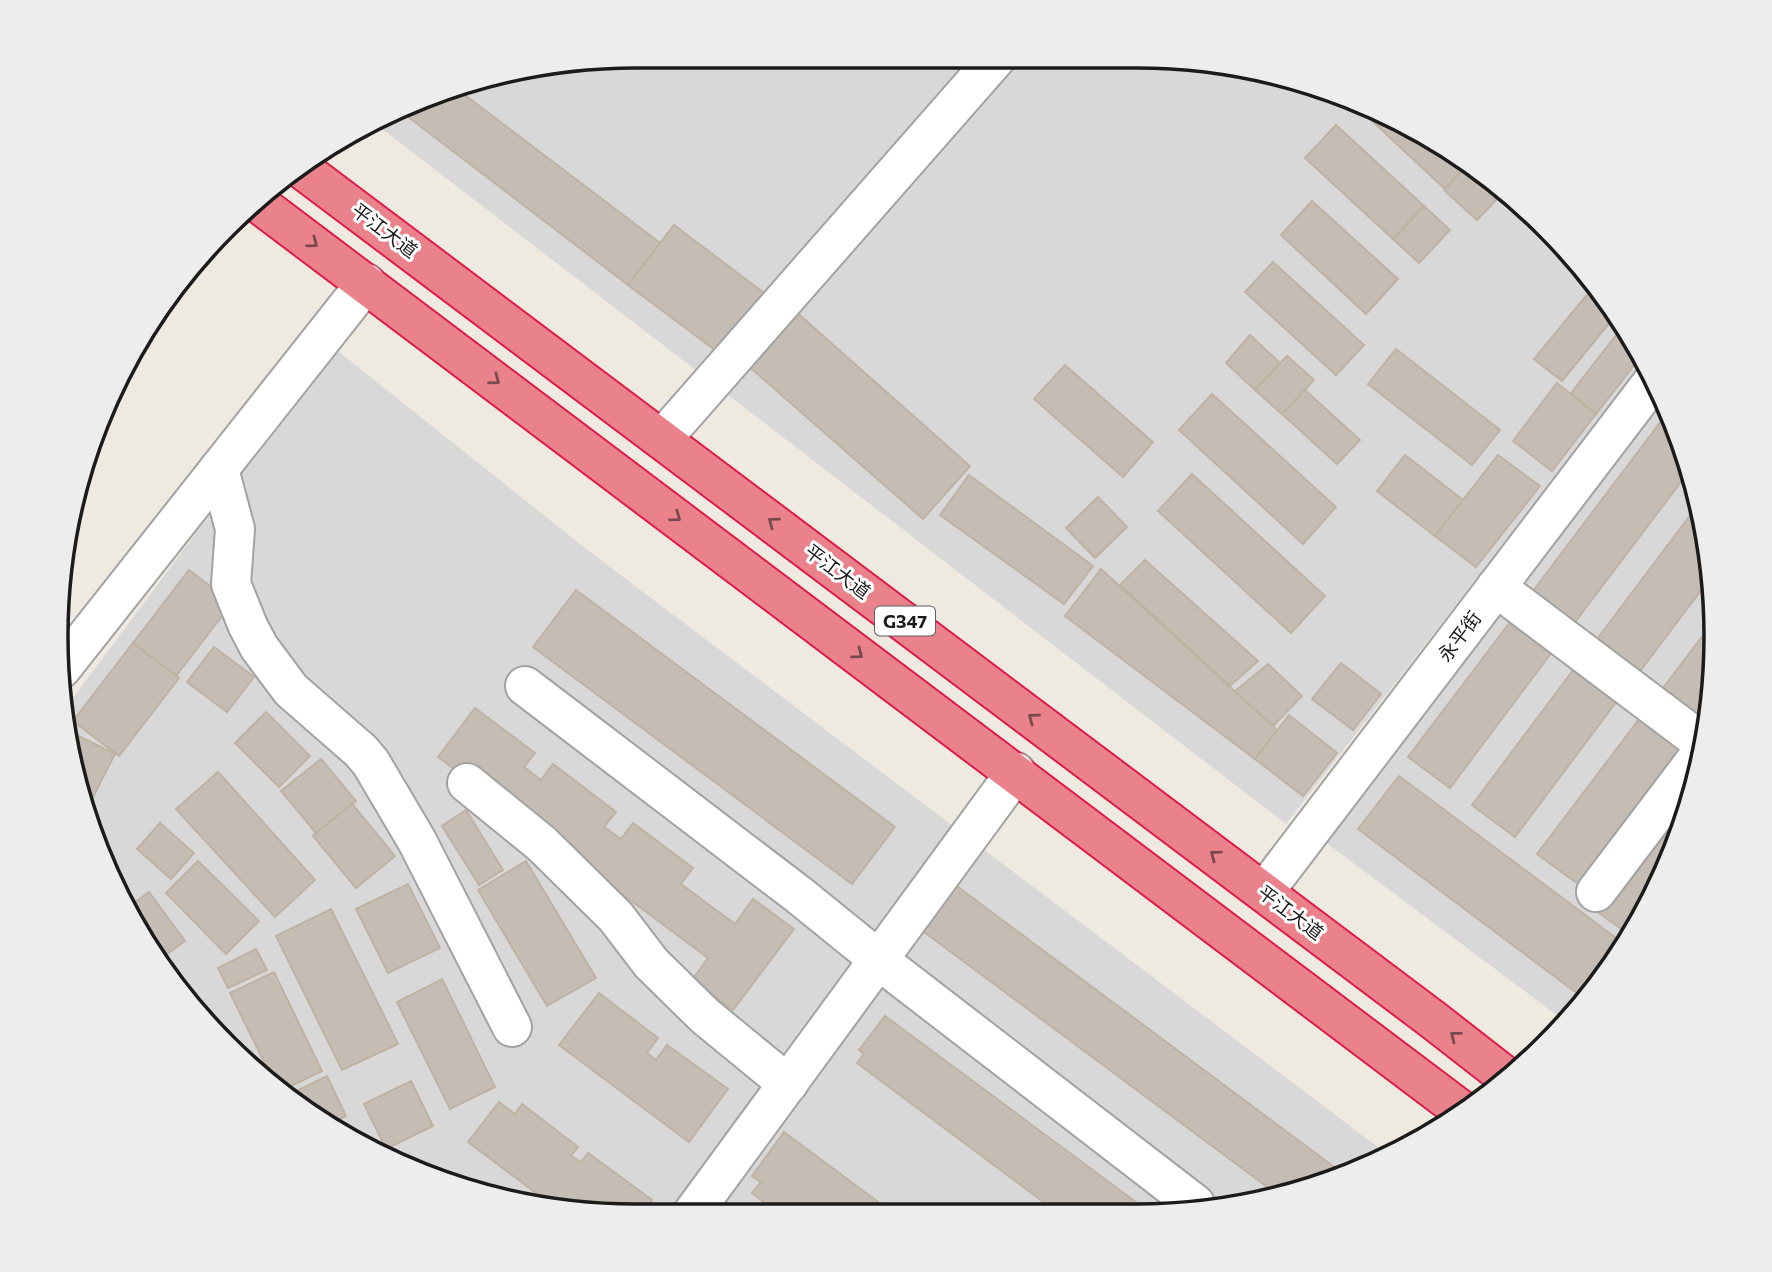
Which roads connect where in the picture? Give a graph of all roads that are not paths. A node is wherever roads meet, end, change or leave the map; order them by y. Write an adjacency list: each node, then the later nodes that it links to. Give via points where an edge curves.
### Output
1 (987, 68): 6 (street)
2 (311, 171): 6 (highway, 平江大道 / G347)
3 (264, 207): 4 (highway, G347, one-way to 4)
4 (366, 284): 7 (street); 12 (highway, G347, one-way to 12)
5 (1647, 389): 8 (street, 永平街)
6 (662, 439): 15 (highway, 平江大道 / G347, one-way to 6)
7 (219, 469): 9 (street); 18 (street, via 235,529 231,583 247,626 291,690 371,763 417,841)
8 (1496, 587): 11 (street); 15 (street, 永平街)
9 (69, 659)
10 (524, 686): 17 (street)
11 (1695, 737)
12 (1016, 772): 17 (street); 21 (highway, G347)
13 (1687, 772): 16 (street)
14 (467, 783): 20 (street, via 542,844 617,917 651,963 705,1016)
15 (1264, 892): 19 (highway, 平江大道 / G347, one-way to 15)
16 (1596, 892)
17 (879, 960): 20 (street); 22 (street)
18 (512, 1027)
19 (1499, 1072)
20 (788, 1084): 23 (street)
21 (1455, 1105)
22 (1191, 1201)
23 (699, 1204)

